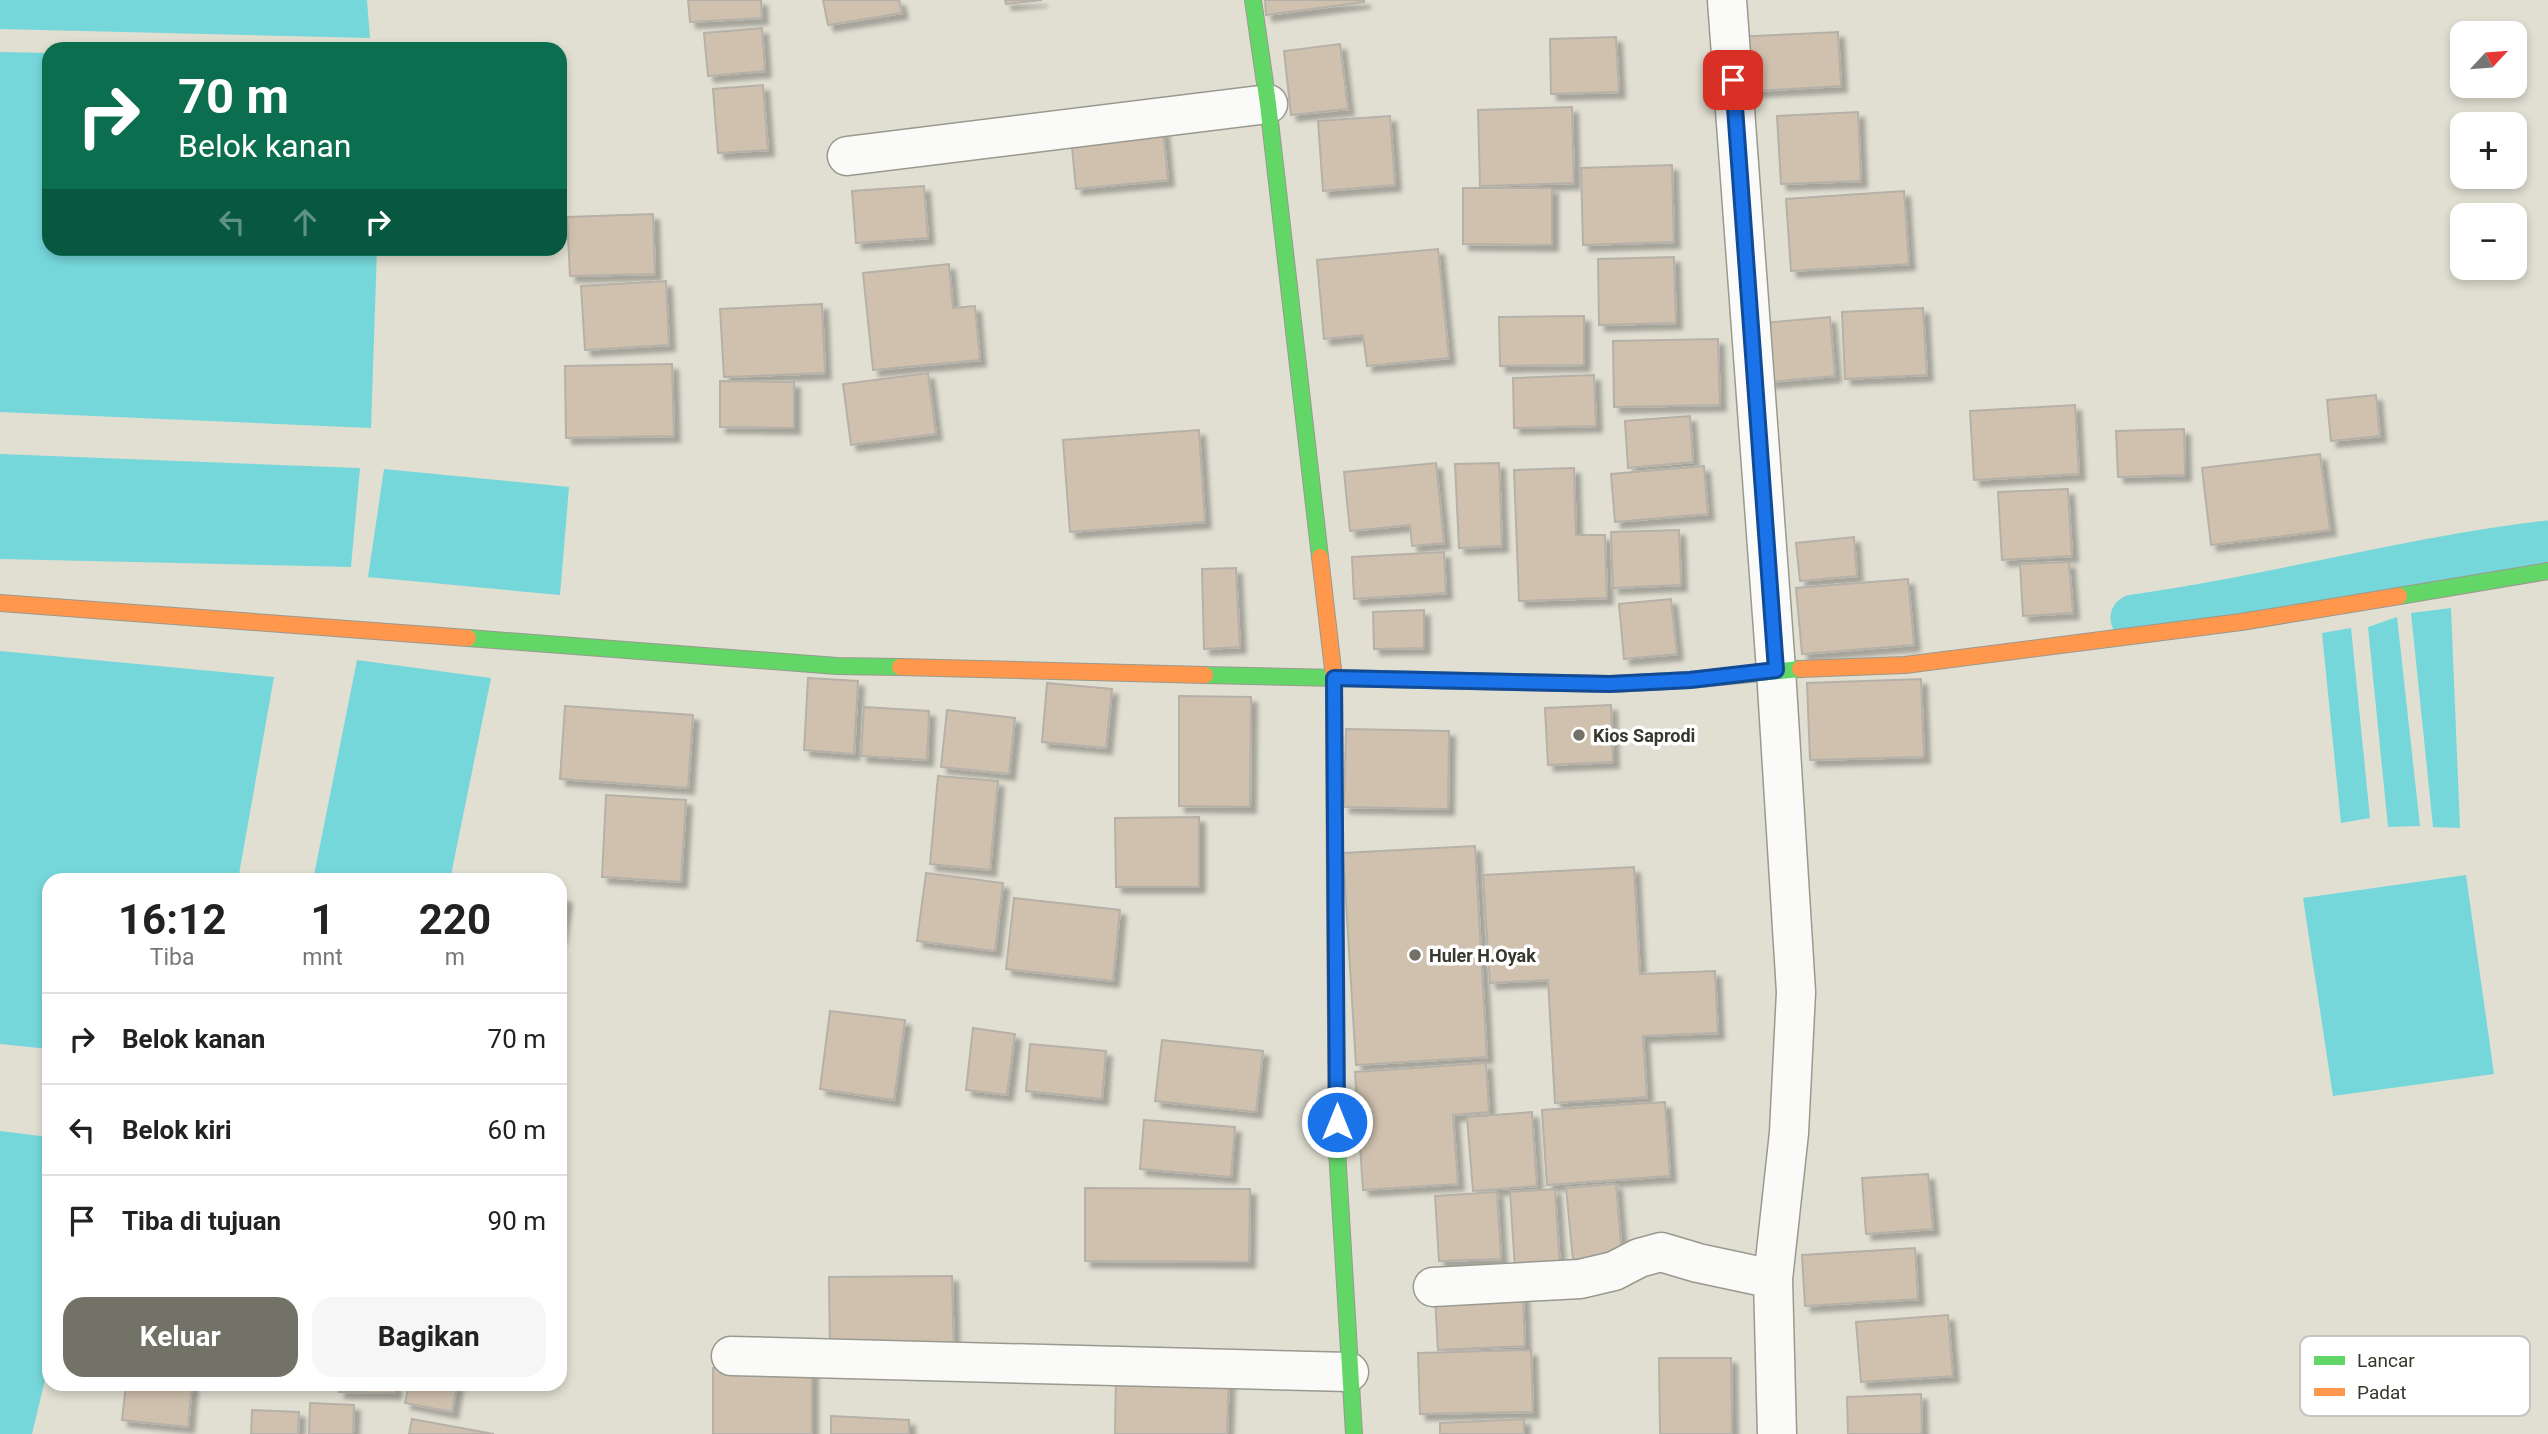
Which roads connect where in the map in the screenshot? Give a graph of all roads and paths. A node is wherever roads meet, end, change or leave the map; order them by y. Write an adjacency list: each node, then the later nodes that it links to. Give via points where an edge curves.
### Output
1 (1253, 0): 3 (street)
2 (1727, 0): 7 (street)
3 (1268, 104): 4 (street); 8 (street)
4 (847, 156)
5 (2548, 571): 7 (street, via 2241,622 1905,665)
6 (0, 603): 8 (street, via 837,666)
7 (1776, 670): 8 (street, via 1610,684); 9 (street, via 1796,992 1789,1133)
8 (1334, 678): 12 (street, via 1337,1150)
9 (1773, 1279): 10 (street, via 1661,1252 1580,1279); 14 (street)
10 (1433, 1287)
11 (731, 1356): 12 (street)
12 (1349, 1372): 13 (street)
13 (1354, 1434)
14 (1777, 1434)

